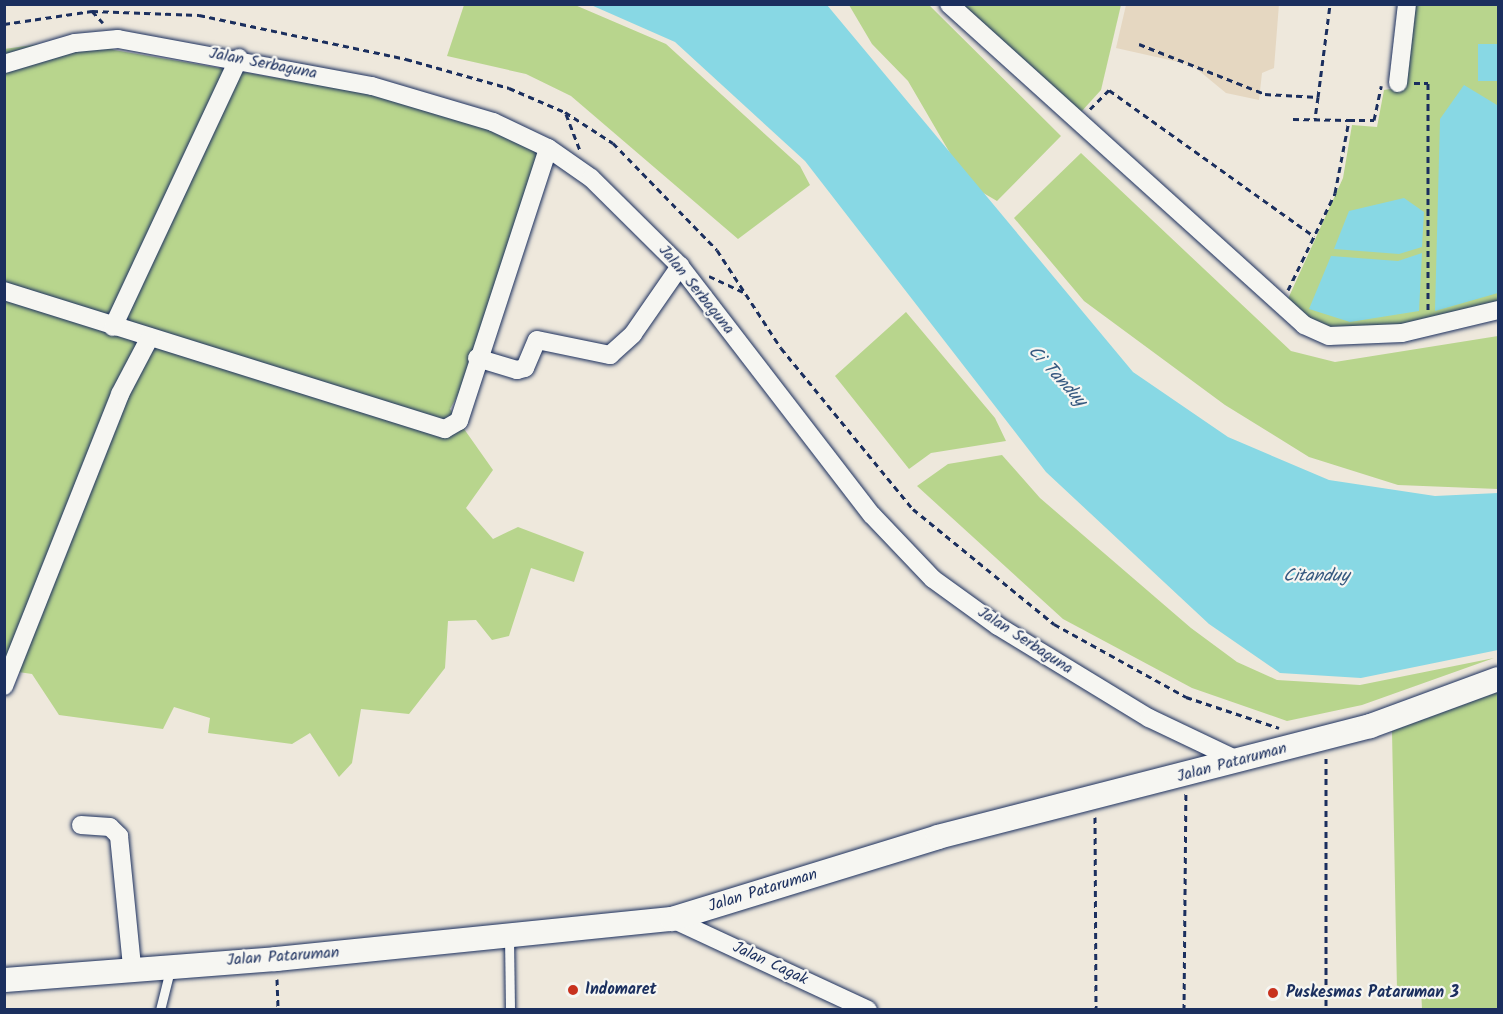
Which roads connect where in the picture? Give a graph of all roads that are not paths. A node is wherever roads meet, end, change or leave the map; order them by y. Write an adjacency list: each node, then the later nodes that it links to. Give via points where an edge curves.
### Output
1 (950, 4): 9 (street, via 1304,325 1329,336 1428,327)
2 (1407, 4): 5 (street)
3 (239, 58): 4 (street, Jalan Serbaguna, via 118,39 75,43); 6 (street, Jalan Serbaguna, via 372,86 493,122); 10 (street)
4 (4, 64)
5 (1398, 83)
6 (548, 148): 7 (street, Jalan Serbaguna, via 591,178); 12 (street)
7 (680, 266): 12 (street, via 633,334 610,355 537,340 525,368 517,370); 15 (street, Jalan Serbaguna, via 872,515 933,579 1121,702)
8 (4, 291): 10 (street)
9 (1498, 310)
10 (113, 327): 11 (street)
11 (150, 337): 12 (street, via 438,429 459,421); 14 (street, via 120,394)
12 (477, 358)
13 (1498, 679): 15 (street, Jalan Pataruman, via 1326,738)
14 (4, 686)
15 (1239, 761): 17 (street, Jalan Pataruman, via 938,837)
16 (81, 825): 20 (street, via 110,827 119,836)
17 (672, 919): 18 (street, Jalan Pataruman); 24 (street, Jalan Cagak)
18 (509, 937): 19 (street, Jalan Pataruman, via 276,960); 23 (lane)
19 (171, 965): 20 (street, Jalan Pataruman); 22 (lane)
20 (132, 967): 21 (street, Jalan Pataruman)
21 (4, 980)
22 (160, 1010)
23 (510, 1010)
24 (868, 1010)

